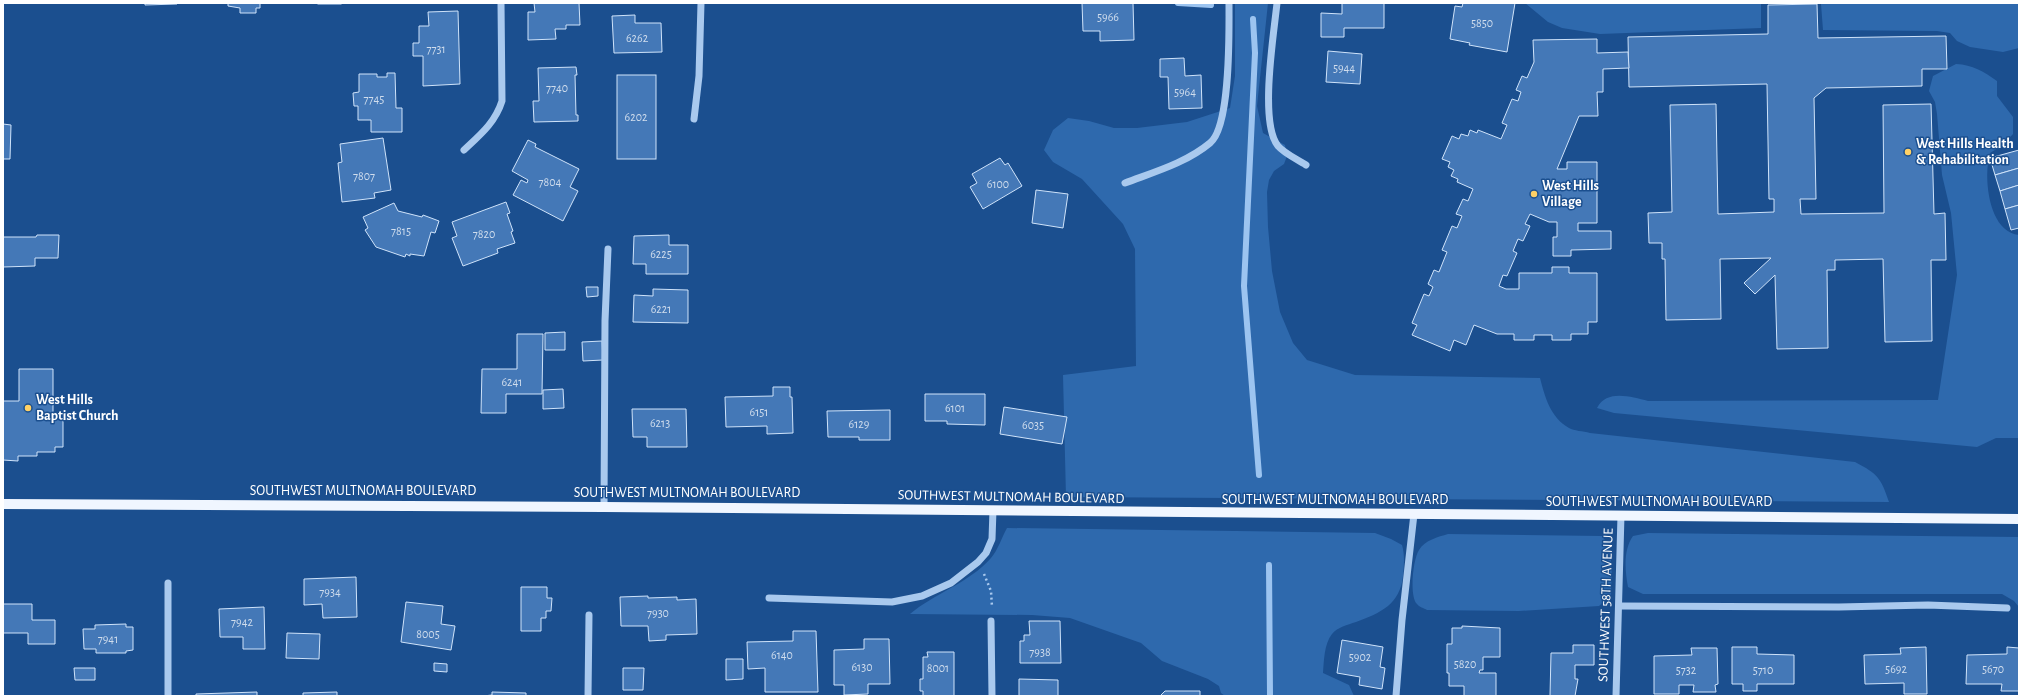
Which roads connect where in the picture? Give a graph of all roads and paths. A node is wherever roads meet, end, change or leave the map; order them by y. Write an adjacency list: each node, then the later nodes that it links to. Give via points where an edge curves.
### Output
1 (501, 3): 6 (street, via 502,101 498,115 490,126)
2 (701, 3): 5 (street, via 699,76)
3 (1230, 3): 8 (street, via 1226,100 1222,120 1212,142 1181,161)
4 (1277, 3): 7 (street, via 1269,81 1271,132 1277,145)
5 (694, 119)
6 (464, 150)
7 (1306, 164)
8 (1125, 183)
9 (608, 249): 11 (street)
10 (3, 504): 11 (main road, SOUTHWEST MULTNOMAH BOULEVARD)
11 (604, 507): 12 (main road, SOUTHWEST MULTNOMAH BOULEVARD)
12 (993, 510): 13 (main road, SOUTHWEST MULTNOMAH BOULEVARD); 16 (street, via 990,546)
13 (1414, 514): 14 (main road, SOUTHWEST MULTNOMAH BOULEVARD); 27 (street)
14 (1622, 515): 15 (main road, SOUTHWEST MULTNOMAH BOULEVARD); 19 (street, SOUTHWEST 58TH AVENUE)
15 (2019, 519)
16 (978, 562): 18 (street, via 951,583 904,601); 21 (path, via 991,591)
17 (168, 583): 24 (street)
18 (769, 598)
19 (1619, 606): 20 (street, via 1839,608 1928,605); 28 (street, SOUTHWEST 58TH AVENUE)
20 (2007, 608)
21 (992, 612)
22 (589, 615): 25 (street)
23 (991, 621): 26 (street)
24 (168, 696)
25 (588, 696)
26 (992, 696)
27 (1396, 696)
28 (1616, 696)

